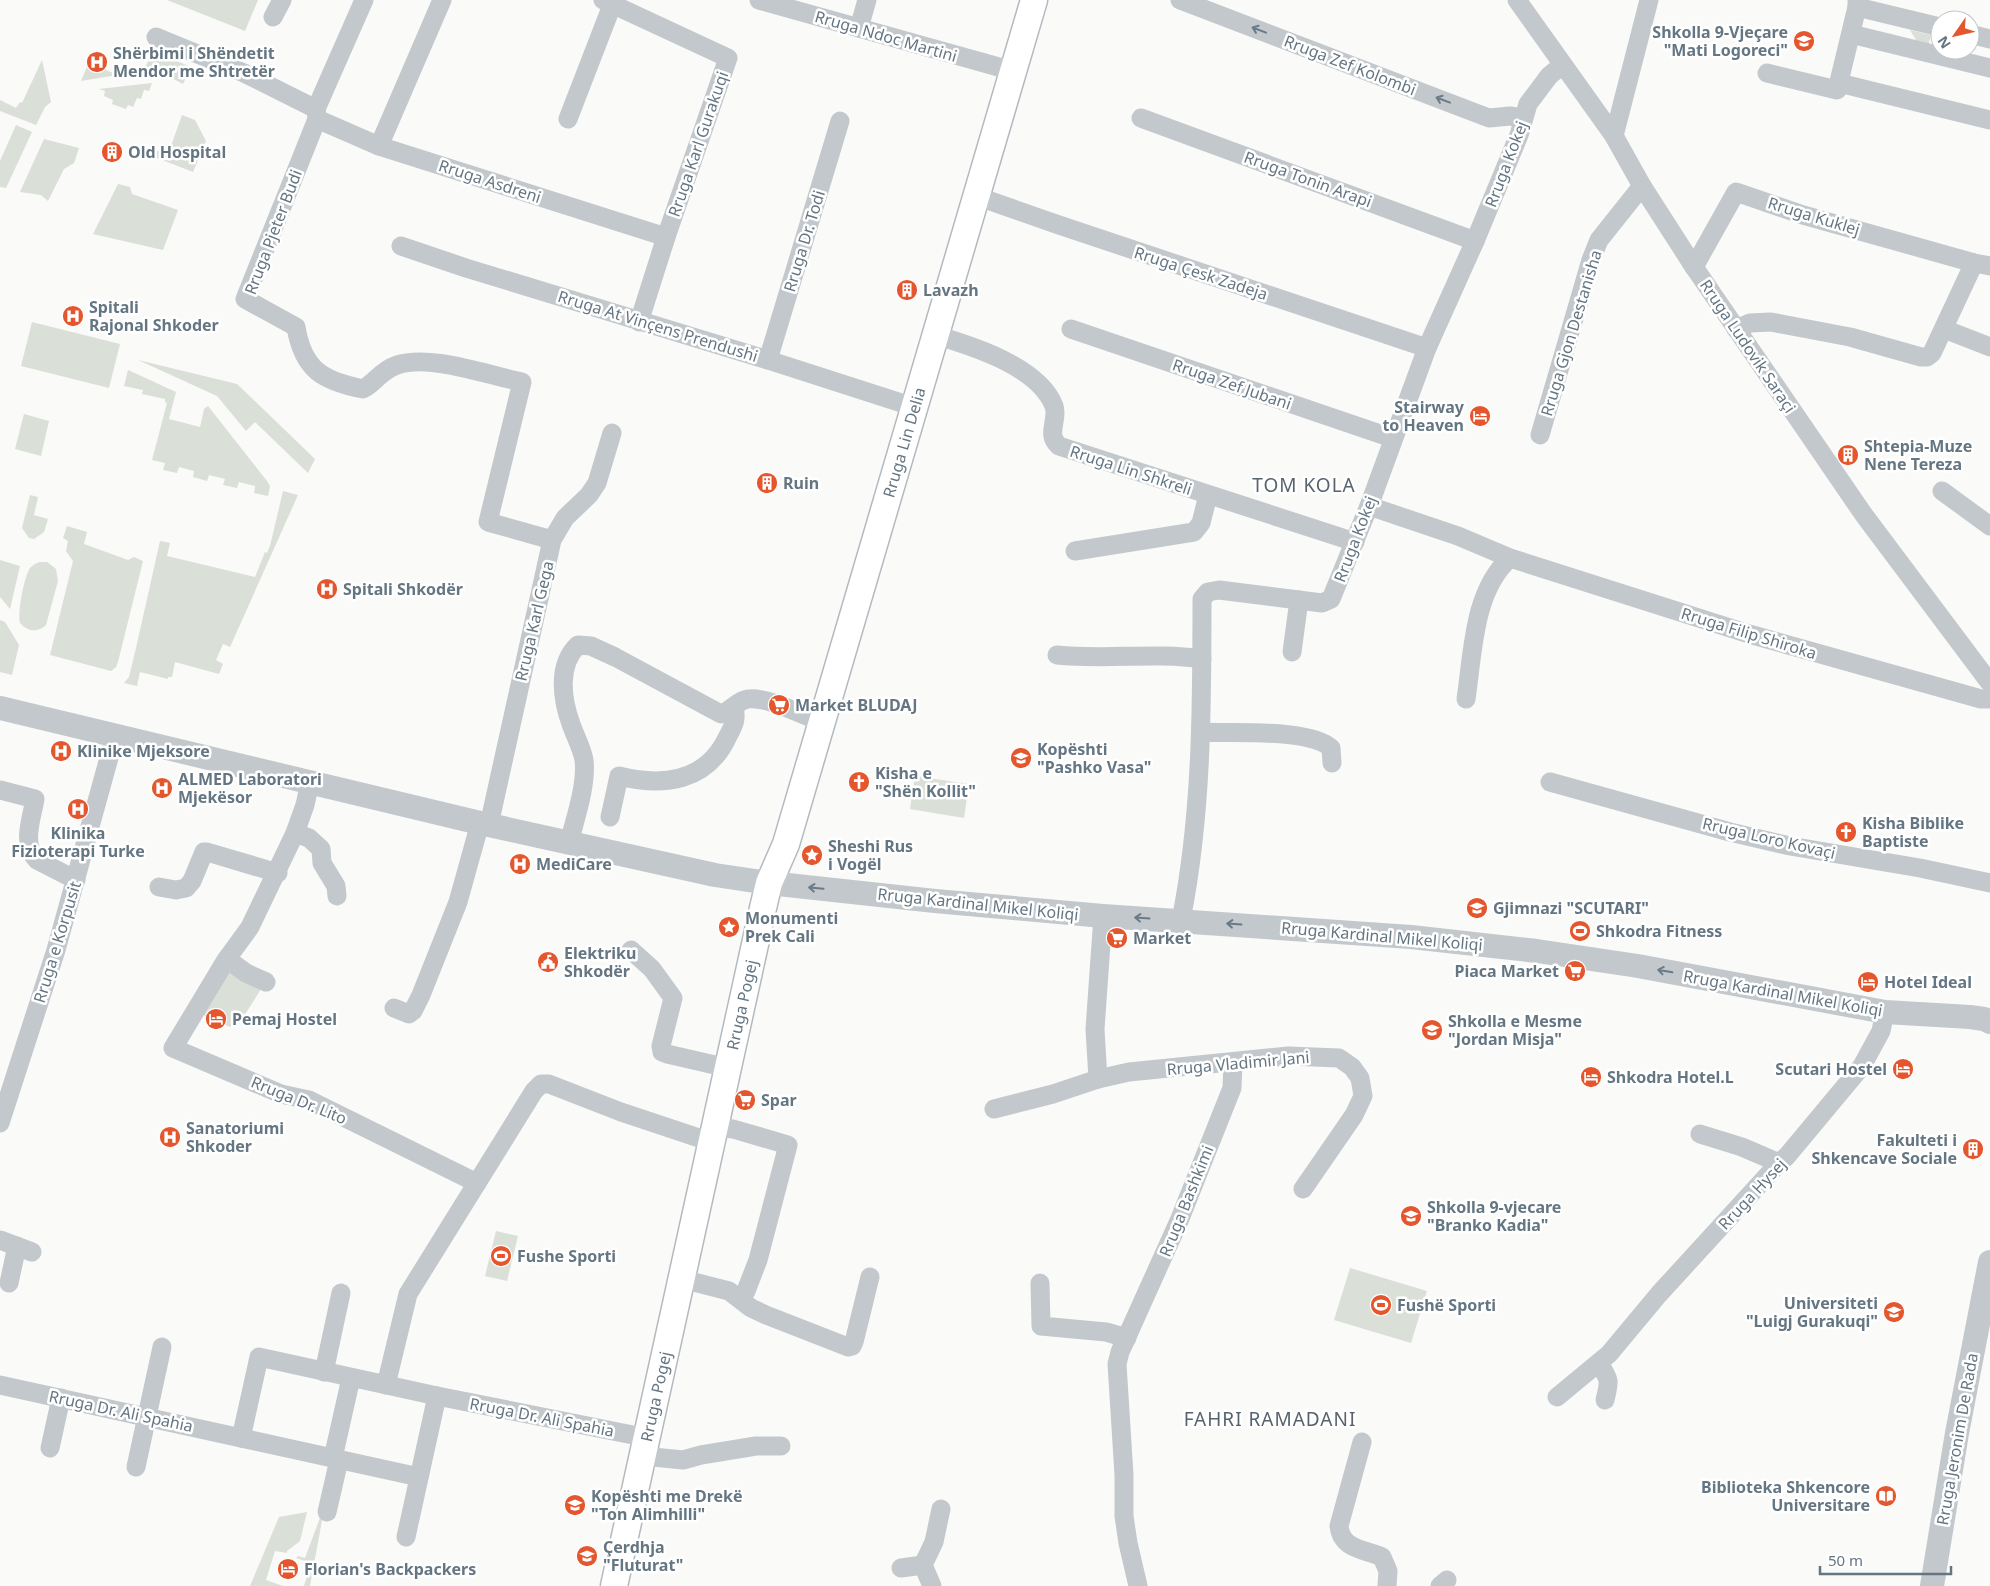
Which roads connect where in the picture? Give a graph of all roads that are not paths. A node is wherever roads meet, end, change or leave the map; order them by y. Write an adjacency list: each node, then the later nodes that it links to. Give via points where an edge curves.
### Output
1 (282, 0): 12 (street)
2 (364, 0): 22 (street)
3 (442, 0): 29 (street)
4 (759, 0): 14 (street, Rruga Ndoc Martini)
5 (867, 0): 14 (street)
6 (1034, 0): 19 (main road, Rruga Lin Delia)
7 (1180, 0): 24 (street, Rruga Zef Kolombi, one-way to 7, via 1489,118)
8 (1517, 0): 17 (street, Rruga Ludovik Saraçi)
9 (1649, 0): 28 (street)
10 (610, 2): 25 (street, Rruga Karl Gurakuqi); 32 (street, Rruga Karl Gurakuqi, via 728,58)
11 (1857, 3): 13 (street); 15 (street)
12 (274, 17)
13 (1930, 24)
14 (859, 28): 19 (street, Rruga Ndoc Martini)
15 (1851, 34): 18 (street); 21 (street)
16 (156, 37): 22 (street, Rruga Asdreni, via 244,73)
17 (1562, 65): 24 (street, Rruga Kokej, via 1540,86); 28 (street, Rruga Ludovik Saraçi)
18 (1990, 68)
19 (1013, 72): 31 (main road, Rruga Lin Delia)
20 (1767, 73): 21 (street, via 1837,90)
21 (1839, 83): 26 (street)
22 (317, 114): 29 (street, Rruga Asdreni); 53 (street, Rruga Pjeter Budi, via 245,300 296,327 306,361 319,374 340,384 363,389 385,371 398,365 421,362 522,382 488,522)
23 (1141, 118): 33 (street, Rruga Tonin Arapi)
24 (1523, 118): 33 (street, Rruga Kokej)
25 (568, 119)
26 (1990, 120)
27 (840, 122): 44 (street, Rruga Dr. Todi)
28 (1614, 136): 30 (street, Rruga Ludovik Saraçi)
29 (379, 146): 32 (street, Rruga Asdreni)
30 (1642, 186): 36 (street, Rruga Ludovik Saraçi); 47 (street, Rruga Gjon Destanisha, via 1603,234 1591,260)
31 (976, 196): 41 (main road, Rruga Lin Delia); 43 (street, Rruga Çesk Zadeja)
32 (666, 237): 37 (street, Rruga Karl Gurakuqi)
33 (1475, 241): 43 (street, Rruga Kokej)
34 (401, 246): 37 (street, Rruga At Vinçens Prendushi)
35 (1982, 264): 36 (street, Rruga Kuklej, via 1803,215 1736,192); 40 (street, Rruga Kuklej)
36 (1694, 267): 39 (street, Rruga Ludovik Saraçi)
37 (639, 322): 44 (street, Rruga At Vinçens Prendushi)
38 (1071, 329): 48 (street, Rruga Zef Jubani)
39 (1736, 329): 40 (street, Rruga Kuklej, via 1750,323 1771,322 1927,357); 61 (street, Rruga Ludovik Saraçi, via 1864,515)
40 (1944, 329): 42 (street)
41 (935, 335): 45 (main road, Rruga Lin Delia); 50 (street, Rruga Lin Shkreli, via 998,358 1044,389 1055,409 1052,433 1059,446)
42 (1990, 347)
43 (1427, 348): 48 (street, Rruga Kokej)
44 (768, 360): 45 (street, Rruga At Vinçens Prendushi)
45 (914, 407): 66 (main road, Rruga Lin Delia)
46 (612, 433): 53 (street, Rruga Karl Gega, via 596,483 589,495 565,518)
47 (1540, 435)
48 (1392, 438): 51 (street, Rruga Kokej)
49 (1942, 490): 52 (street)
50 (1208, 495): 54 (street, Rruga Lin Shkreli); 55 (street, Rruga Lin Shkreli, via 1201,523 1194,532)
51 (1369, 506): 54 (street, Rruga Kokej); 56 (street, Rruga Filip Shiroka, via 1458,536)
52 (1990, 526)
53 (552, 540): 74 (street, Rruga Karl Gega)
54 (1355, 542): 57 (street, Rruga Kokej, via 1331,600)
55 (1075, 551)
56 (1510, 558): 62 (street, via 1502,565 1485,597 1476,627); 63 (street, Rruga Filip Shiroka, via 1749,634 1972,697)
57 (1299, 600): 58 (street); 60 (street, Rruga Kokej, via 1218,590 1208,592 1202,599)
58 (1292, 652)
59 (1057, 655): 60 (street)
60 (1202, 659): 67 (street, Rruga Kokej)
61 (1988, 676)
62 (1466, 698)
63 (1990, 699)
64 (734, 707): 66 (street, via 746,699 755,699); 73 (street, via 737,717 723,748 715,757 683,779 647,782 619,776); 76 (street, via 721,714 615,657 591,646 578,645 567,660 563,681 571,725 584,765)
65 (0, 708): 68 (street, Rruga Kardinal Mikel Koliqi)
66 (822, 722): 80 (main road, Rruga Lin Delia, via 786,844)
67 (1202, 732): 69 (street, via 1278,734 1317,740 1331,748); 84 (street, Rruga Kokej)
68 (115, 736): 70 (street, Rruga Kardinal Mikel Koliqi); 78 (street, Rruga e Korpusit)
69 (1332, 763)
70 (310, 782): 74 (street, Rruga Kardinal Mikel Koliqi); 75 (street, Rruga Dr. Lito)
71 (1550, 782): 79 (street, Rruga Loro Kovaçi, via 1790,846)
72 (0, 790): 78 (street, via 35,799 28,840 33,856)
73 (610, 817)
74 (484, 824): 76 (street, Rruga Kardinal Mikel Koliqi); 88 (street, Rruga Karl Gega, via 458,902 414,1010 409,1014)
75 (295, 833): 77 (street, Rruga Dr. Lito); 82 (street, via 309,838 321,849 322,863 334,881)
76 (569, 843): 80 (street, Rruga Kardinal Mikel Koliqi)
77 (278, 873): 81 (street, via 204,852 186,888); 86 (street, Rruga Dr. Lito, via 250,928)
78 (76, 880): 94 (street, Rruga e Korpusit, via 44,989)
79 (1990, 883)
80 (769, 884): 83 (street, Rruga Kardinal Mikel Koliqi, one-way to 80); 92 (main road, Rruga Pogej)
81 (159, 887)
82 (337, 896)
83 (1103, 916): 84 (street, Rruga Kardinal Mikel Koliqi, one-way to 83); 93 (street, via 1095,1021)
84 (1181, 920): 89 (street, Rruga Kardinal Mikel Koliqi, one-way to 84, via 1638,966 1537,951 1411,937)
85 (631, 950): 92 (street, via 652,969 673,998 660,1046 662,1052)
86 (227, 959): 87 (street); 100 (street, Rruga Dr. Lito, via 172,1051 281,1094 309,1100)
87 (266, 982)
88 (394, 1008)
89 (1886, 1012): 90 (street, Rruga Kardinal Mikel Koliqi, via 1970,1017); 99 (street, Rruga Hysej, via 1881,1031 1862,1066)
90 (1990, 1022)
91 (1233, 1062): 93 (street, Rruga Vladimir Jani, via 1129,1072); 101 (street, Rruga Vladimir Jani, via 1288,1056 1339,1058 1360,1078 1363,1096 1354,1115); 111 (street, Rruga Bashkimi, via 1232,1088 1179,1221)
92 (728, 1068): 97 (main road, Rruga Pogej)
93 (1098, 1079): 95 (street, Rruga Vladimir Jani)
94 (5, 1087): 96 (street, Rruga e Korpusit)
95 (994, 1109)
96 (0, 1124)
97 (712, 1134): 100 (street, via 621,1112 549,1084 541,1084); 105 (main road, Rruga Pogej); 109 (street, via 733,1129 788,1145 758,1260)
98 (1700, 1134): 99 (street)
99 (1778, 1163): 113 (street, Rruga Hysej)
100 (477, 1183): 116 (street, via 408,1294)
101 (1303, 1189)
102 (16, 1246): 106 (street)
103 (1990, 1262): 110 (street, Rruga Jeronim De Rada)
104 (870, 1277): 109 (street, via 854,1342 848,1347 766,1315)
105 (682, 1279): 109 (street, via 729,1291); 126 (main road, Rruga Pogej)
106 (9, 1284)
107 (1040, 1284): 111 (street, via 1041,1326 1106,1332)
108 (341, 1293): 114 (street)
109 (740, 1298)
110 (1983, 1332): 140 (street, Rruga Jeronim De Rada, via 1957,1433)
111 (1127, 1338): 138 (street, Rruga Bashkimi, via 1120,1352 1116,1375 1124,1516)
112 (162, 1347): 122 (street)
113 (1599, 1363): 119 (street, Rruga Hysej); 121 (street, via 1610,1382)
114 (324, 1372): 115 (street, Rruga Dr. Ali Spahia); 123 (street, Rruga Dr. Ali Spahia, via 259,1357)
115 (351, 1378): 116 (street, Rruga Dr. Ali Spahia); 128 (street)
116 (386, 1385): 118 (street, Rruga Dr. Ali Spahia)
117 (0, 1386): 120 (street, Rruga Dr. Ali Spahia)
118 (437, 1396): 126 (street, Rruga Dr. Ali Spahia); 130 (street)
119 (1557, 1397)
120 (61, 1398): 122 (street, Rruga Dr. Ali Spahia); 127 (street)
121 (1605, 1400)
122 (147, 1417): 123 (street, Rruga Dr. Ali Spahia); 129 (street)
123 (241, 1438): 128 (street, Rruga Dr. Ali Spahia)
124 (1362, 1442): 139 (street, via 1339,1526 1340,1534 1350,1545 1382,1557 1388,1570)
125 (781, 1446): 126 (street, Rruga Pogej, via 756,1446 682,1460)
126 (645, 1447): 136 (main road, Rruga Pogej)
127 (50, 1448)
128 (336, 1459): 130 (street, Rruga Dr. Ali Spahia); 132 (street)
129 (136, 1467)
130 (419, 1477): 133 (street)
131 (941, 1508): 134 (street, via 934,1542)
132 (327, 1512)
133 (406, 1538)
134 (923, 1565): 135 (street); 137 (street)
135 (901, 1568)
136 (614, 1586)
137 (932, 1586)
138 (1138, 1586)
139 (1387, 1586)
140 (1932, 1586)

